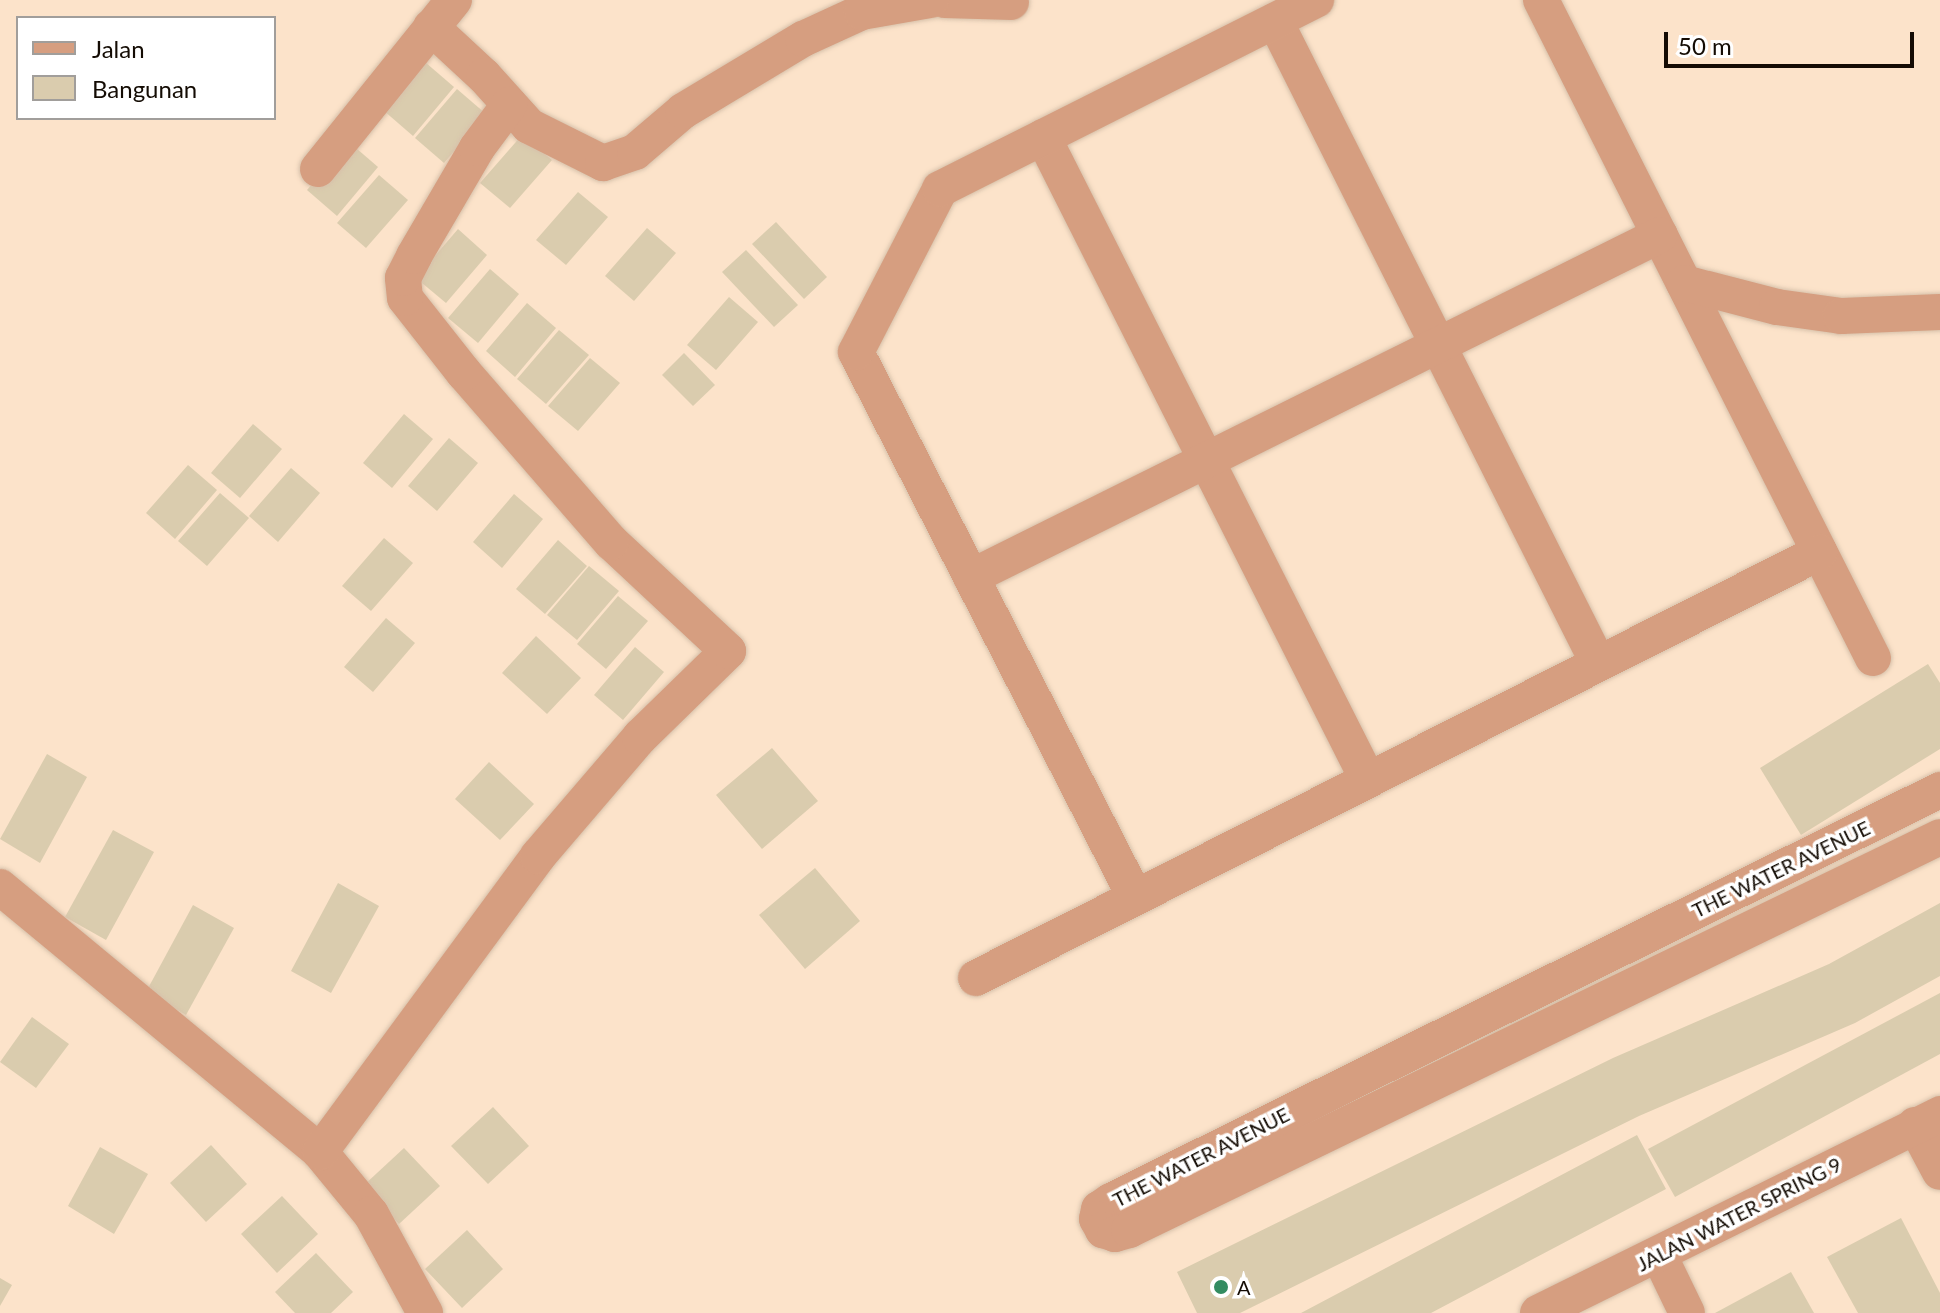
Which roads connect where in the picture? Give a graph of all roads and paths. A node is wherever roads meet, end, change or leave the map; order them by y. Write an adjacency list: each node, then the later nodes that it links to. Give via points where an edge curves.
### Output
1 (454, 0): 8 (street)
2 (931, 0): 9 (street, via 862,12 803,39 683,111 635,152 603,163 529,126)
3 (945, 0): 6 (street)
4 (1316, 0): 7 (street)
5 (1541, 0): 12 (street)
6 (1011, 2)
7 (1275, 21): 10 (street); 15 (street)
8 (431, 27): 9 (street); 11 (street)
9 (509, 105): 28 (street, via 477,148 414,256 403,278 405,298 611,542 728,651 640,737 538,856)
10 (1043, 137): 16 (street); 18 (street, via 940,189 856,352)
11 (318, 169)
12 (1660, 235): 13 (street); 15 (street)
13 (1684, 283): 14 (street, via 1777,307 1841,316); 17 (street)
14 (1940, 312)
15 (1438, 345): 16 (street); 20 (street)
16 (1206, 460): 18 (street); 21 (street)
17 (1820, 552): 19 (street); 20 (street)
18 (971, 577): 25 (street)
19 (1873, 658)
20 (1598, 663): 21 (street)
21 (1368, 780): 25 (street)
22 (1940, 790): 23 (street, THE WATER AVENUE, via 1111,1201 1099,1209 1097,1219 1103,1230 1129,1230)
23 (1940, 837)
24 (0, 887): 28 (street)
25 (1135, 897): 26 (street)
26 (976, 978)
27 (1928, 1119): 29 (street); 30 (street, JALAN WATER SPRING 9)
28 (320, 1152): 31 (street, via 371,1214)
29 (1940, 1172)
30 (1659, 1255): 32 (street, JALAN WATER SPRING 9); 33 (street)
31 (425, 1313)
32 (1538, 1313)
33 (1687, 1313)

